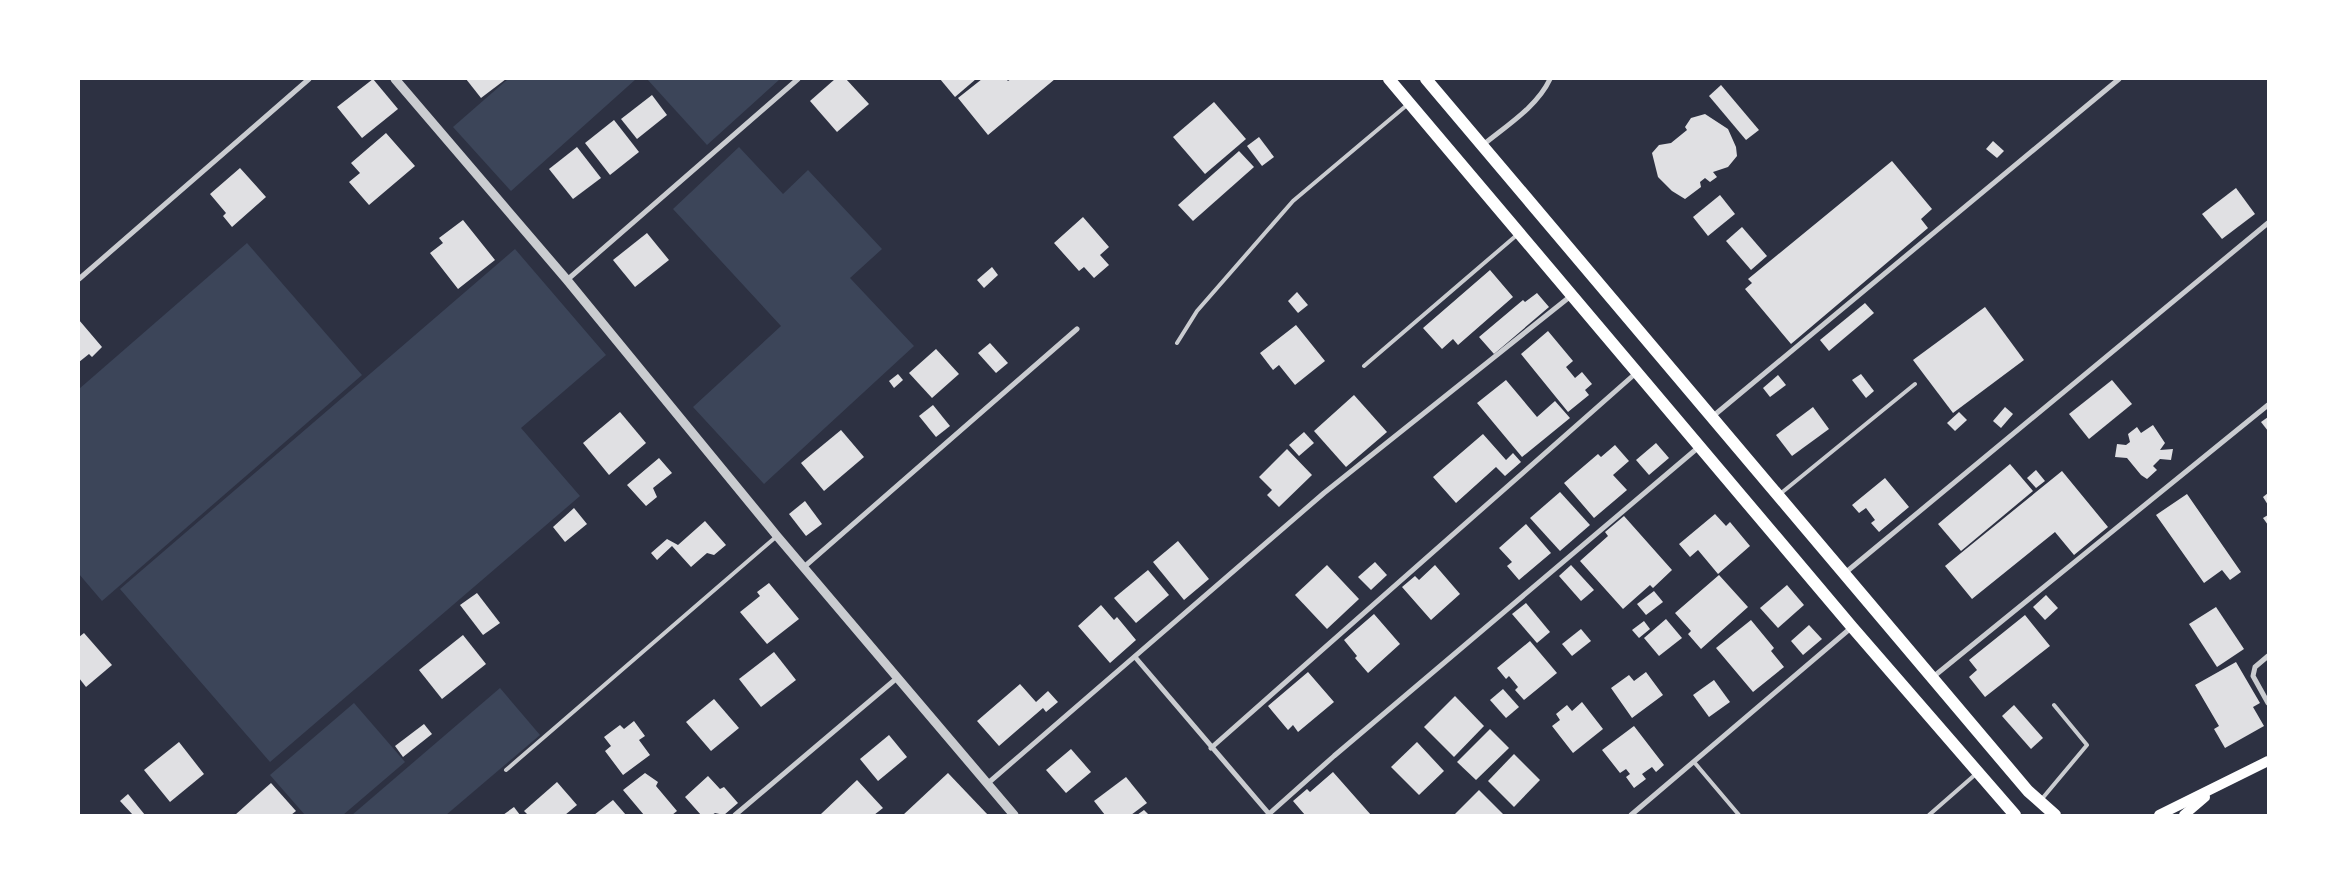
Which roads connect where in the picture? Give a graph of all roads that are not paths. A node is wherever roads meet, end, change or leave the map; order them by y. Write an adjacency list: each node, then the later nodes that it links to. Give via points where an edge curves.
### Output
1 (309, 79): 12 (street)
2 (395, 79): 13 (street)
3 (798, 79): 13 (street)
4 (1389, 79): 8 (main road)
5 (1426, 79): 9 (main road)
6 (1550, 79): 9 (street, via 1526,109)
7 (2119, 79): 21 (street)
8 (1409, 104): 11 (main road); 16 (lane, via 1294,201 1197,311)
9 (1482, 146): 21 (main road)
10 (2268, 223): 26 (street)
11 (1520, 232): 14 (main road); 17 (lane)
12 (79, 279)
13 (567, 280): 24 (street)
14 (1572, 294): 18 (main road); 29 (street, via 1324,493)
15 (1077, 329): 25 (street)
16 (1176, 343)
17 (1364, 366)
18 (1637, 372): 22 (main road); 34 (street)
19 (1915, 384): 23 (lane)
20 (2268, 405): 30 (street)
21 (1712, 417): 23 (main road)
22 (1700, 446): 27 (main road); 45 (street, via 1334,756)
23 (1778, 495): 26 (main road)
24 (777, 536): 25 (street); 37 (lane)
25 (804, 567): 31 (street)
26 (1845, 574): 30 (main road)
27 (1852, 627): 35 (street); 38 (main road)
28 (2268, 656): 32 (street, via 2254,667 2253,676)
29 (1135, 657): 34 (street); 39 (street)
30 (1933, 677): 41 (main road)
31 (897, 678): 39 (street); 43 (street)
32 (2268, 703)
33 (2054, 705): 41 (lane, via 2087,745)
34 (1211, 748): 45 (street)
35 (1694, 762): 46 (street); 47 (lane)
36 (2267, 762): 40 (main road)
37 (506, 770)
38 (1977, 773): 48 (lane); 49 (main road)
39 (987, 784): 44 (street)
40 (2215, 788): 42 (main road); 51 (main road)
41 (2039, 801): 50 (main road)
42 (2189, 814)
43 (735, 815)
44 (1014, 815)
45 (1269, 815)
46 (1632, 815)
47 (1739, 815)
48 (1929, 815)
49 (2015, 815)
50 (2055, 815)
51 (2159, 815)

